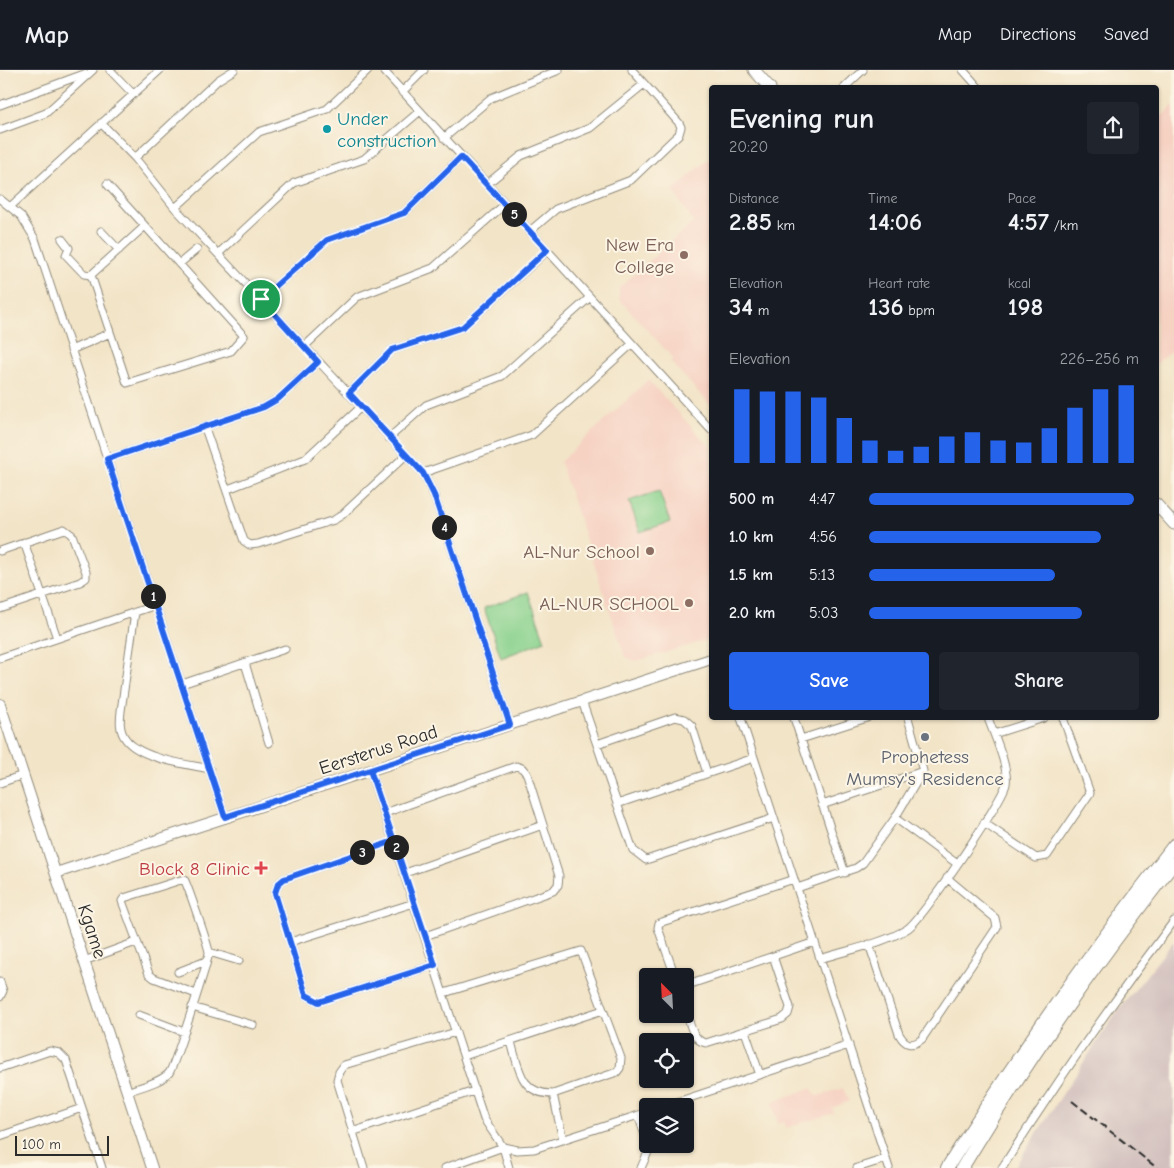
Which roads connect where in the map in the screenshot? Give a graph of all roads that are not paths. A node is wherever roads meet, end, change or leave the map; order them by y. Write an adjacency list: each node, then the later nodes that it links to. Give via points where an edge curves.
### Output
1 (110, 70): 18 (street)
2 (160, 70): 18 (street)
3 (234, 70): 25 (street, via 218,80)
4 (368, 70): 31 (street, via 327,109 257,134)
5 (383, 70): 17 (street)
6 (424, 70): 17 (street)
7 (559, 70): 23 (street, via 490,98)
8 (632, 70): 13 (street)
9 (754, 70): 14 (main road)
10 (863, 70): 15 (street)
11 (963, 70): 16 (street)
12 (90, 72): 19 (street); 22 (street, via 46,113)
13 (644, 84): 27 (street, via 590,128 521,156); 34 (street, via 679,123 679,134 631,180 556,209)
14 (767, 85)
15 (847, 85)
16 (976, 85)
17 (402, 92): 20 (street)
18 (133, 94): 21 (street)
19 (0, 105)
20 (420, 112): 23 (street); 39 (street, via 364,159 294,183)
21 (101, 123): 25 (street); 30 (street)
22 (0, 130)
23 (444, 138): 24 (street)
24 (461, 157): 27 (street); 43 (street, via 404,213 327,240)
25 (135, 158): 31 (street)
26 (107, 184): 32 (street)
27 (487, 184): 29 (street)
28 (0, 199): 30 (street)
29 (505, 204): 34 (street); 46 (street, via 433,268 358,297)
30 (11, 206): 47 (street, via 35,239)
31 (175, 208): 39 (street)
32 (145, 226): 37 (street); 40 (street)
33 (101, 231): 37 (street)
34 (530, 231): 38 (street)
35 (62, 239): 41 (street, via 69,248 66,255 84,274)
36 (197, 249): 40 (street)
37 (119, 250): 41 (street)
38 (547, 250): 42 (street); 49 (street, via 463,327 392,350)
39 (218, 253): 43 (street)
40 (180, 264): 44 (street, via 243,334 232,350 127,383)
41 (92, 275): 44 (street)
42 (589, 298): 45 (street); 53 (street, via 502,376 426,405)
43 (261, 299): 46 (street)
44 (110, 333): 47 (street)
45 (632, 344): 52 (street); 56 (street, via 532,435)
46 (305, 346): 48 (street)
47 (71, 350): 55 (street)
48 (318, 362): 49 (street); 51 (street, via 271,404)
49 (349, 393): 50 (street)
50 (361, 406): 53 (street); 57 (street, via 305,459)
51 (205, 428): 55 (street); 57 (street)
52 (709, 428)
53 (389, 438): 54 (street)
54 (406, 455): 56 (street); 57 (street, via 342,515 327,523 258,544 250,545 244,541)
55 (107, 459): 65 (street)
56 (423, 473): 83 (street, via 434,495)
57 (228, 489)
58 (1159, 507): 60 (main road)
59 (1159, 513): 61 (main road)
60 (1174, 524)
61 (1174, 529)
62 (24, 542): 63 (street); 64 (street); 64 (street, via 64,530 70,532 86,572 86,578 80,582)
63 (0, 551)
64 (42, 596): 66 (street); 68 (street)
65 (156, 605): 67 (street); 73 (street)
66 (0, 609)
67 (135, 612): 68 (street); 89 (street, via 121,711 120,725 124,737 133,746 159,758)
68 (57, 638): 70 (street)
69 (285, 650): 72 (street)
70 (0, 658)
71 (709, 660): 74 (street, Eersterus Road)
72 (245, 663): 73 (street); 86 (street)
73 (182, 684): 89 (street)
74 (582, 701): 83 (street, Eersterus Road); 87 (street)
75 (0, 704): 93 (street, Kgame)
76 (742, 720): 88 (street)
77 (795, 720): 85 (street)
78 (861, 720): 85 (street)
79 (909, 720): 91 (street)
80 (989, 720): 84 (street)
81 (1038, 720): 84 (street)
82 (1064, 720): 101 (street, via 1090,794 1047,856 1036,858)
83 (510, 725): 90 (street, Eersterus Road)
84 (994, 734): 101 (street, via 1006,784)
85 (801, 739): 96 (street)
86 (269, 743)
87 (597, 744): 92 (street, via 675,717 684,719 692,726); 95 (street)
88 (754, 758): 92 (street); 99 (street)
89 (210, 769): 98 (street)
90 (370, 770): 97 (street); 98 (street, Eersterus Road)
91 (923, 771): 96 (street); 100 (street)
92 (707, 773): 95 (street)
93 (24, 775): 94 (street); 107 (street, Kgame)
94 (0, 783)
95 (617, 804): 99 (street, via 633,850 646,860)
96 (822, 805): 109 (street)
97 (384, 813): 102 (street, via 516,766 527,774); 103 (street)
98 (225, 817): 107 (street, Eersterus Road)
99 (774, 818): 111 (street)
100 (896, 818): 106 (street); 109 (street, via 863,863)
101 (984, 823): 106 (street)
102 (543, 825): 108 (street); 115 (street, via 559,876 558,885 552,891)
103 (394, 841): 108 (street); 117 (street, via 284,879 278,884 275,893)
104 (1174, 845): 166 (highway, via 1046,1018)
105 (1174, 862): 167 (highway, via 1056,1023)
106 (956, 863): 110 (street)
107 (56, 873): 123 (street, Kgame)
108 (405, 873): 113 (street)
109 (845, 873): 112 (street)
110 (946, 878): 119 (street, via 915,923 898,934); 119 (street, via 996,918 997,928 916,1044 903,1041 899,1034)
111 (794, 879): 112 (street); 127 (street, via 659,924)
112 (797, 888): 118 (street)
113 (414, 903): 115 (street); 117 (street)
114 (1174, 921): 168 (street, via 1096,1027)
115 (425, 936): 126 (street)
116 (136, 942): 120 (street, via 123,899 184,879); 123 (street); 132 (street, via 145,967 154,978)
117 (290, 942): 126 (street, via 306,995 319,1002)
118 (815, 942): 121 (street); 122 (street)
119 (869, 944): 122 (street)
120 (209, 952): 124 (street); 125 (street)
121 (773, 956): 130 (street); 139 (street, via 790,1007 788,1014 782,1019)
122 (820, 959): 143 (street)
123 (84, 961): 148 (street, Kgame)
124 (206, 961): 128 (street); 132 (street)
125 (238, 961)
126 (435, 965): 131 (street)
127 (672, 968)
128 (178, 972)
129 (0, 982): 133 (street, via 3,991)
130 (694, 983)
131 (444, 993): 135 (street, via 581,951); 141 (street)
132 (196, 994): 134 (street)
133 (0, 997)
134 (192, 1007): 138 (street); 140 (street)
135 (603, 1010): 142 (street); 149 (street, via 621,1058 620,1068 613,1075)
136 (139, 1015): 140 (street)
137 (690, 1023): 139 (street, via 695,1037 706,1043)
138 (252, 1025)
139 (744, 1031): 146 (street)
140 (184, 1032): 148 (street, via 168,1074)
141 (456, 1032): 144 (street); 153 (street, via 344,1065 337,1080)
142 (511, 1042): 144 (street); 149 (street, via 524,1083 532,1091)
143 (849, 1045): 146 (street); 158 (street)
144 (464, 1056): 147 (street)
145 (0, 1068): 151 (street, via 50,1051 59,1053 66,1060)
146 (760, 1075): 150 (street)
147 (474, 1091): 153 (street); 156 (street, via 484,1119)
148 (127, 1092): 160 (street, Kgame)
149 (553, 1094): 155 (street)
150 (690, 1098)
151 (82, 1108): 154 (street); 159 (street)
152 (638, 1115): 155 (street)
153 (352, 1132): 161 (street)
154 (0, 1136)
155 (563, 1140): 156 (street, via 534,1149)
156 (503, 1147): 162 (street); 163 (street)
157 (648, 1153): 164 (street)
158 (887, 1165): 165 (street)
159 (102, 1168)
160 (152, 1168)
161 (364, 1168)
162 (445, 1168)
163 (509, 1168)
164 (641, 1168)
165 (857, 1168)
166 (947, 1168)
167 (962, 1168)
168 (1002, 1168)

